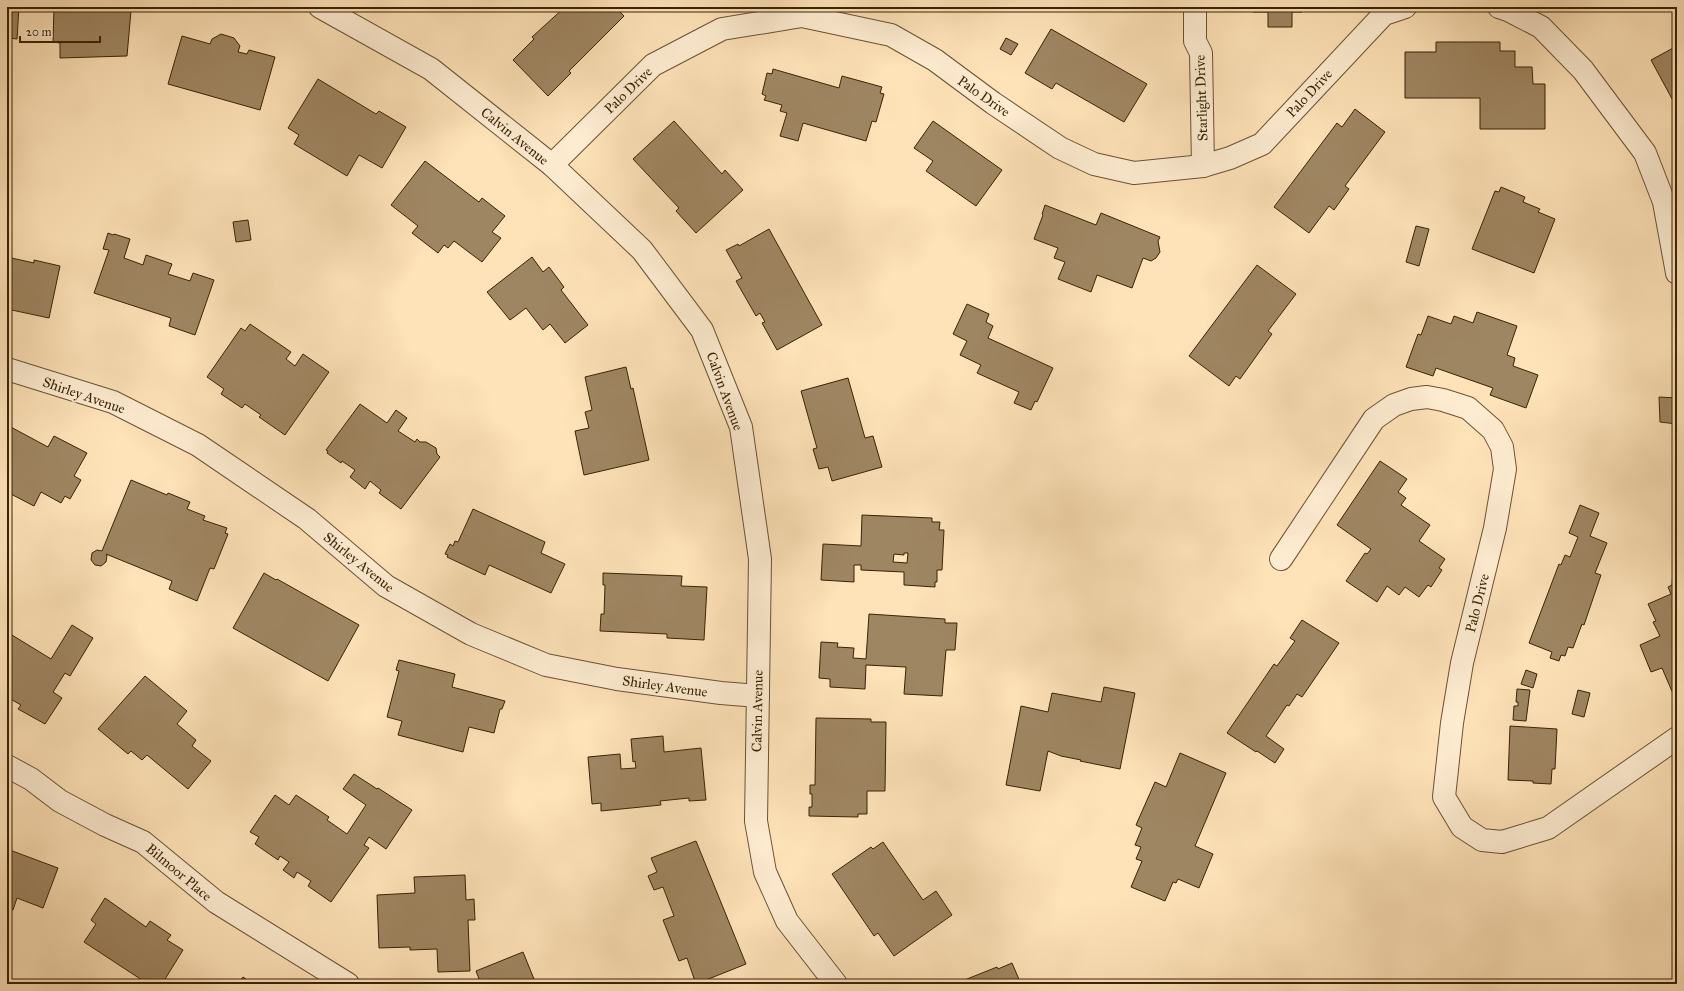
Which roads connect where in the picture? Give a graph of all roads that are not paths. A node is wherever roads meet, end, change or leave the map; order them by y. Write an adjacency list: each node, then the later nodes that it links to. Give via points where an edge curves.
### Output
1 (320, 7): 5 (street, Calvin Avenue, via 431,69)
2 (1195, 7): 6 (street, Starlight Drive, via 1195,41 1201,52)
3 (1405, 7): 6 (street, Palo Drive, via 1384,14 1262,144)
4 (1498, 7): 7 (street, via 1541,27 1583,70 1644,153 1664,202)
5 (552, 165): 6 (street, Palo Drive, via 653,65 722,29 802,16 891,35 935,60 1060,148 1094,164 1134,173); 10 (street, Calvin Avenue, via 642,250 702,330 741,427 760,559)
6 (1203, 166)
7 (1677, 273)
8 (7, 369): 10 (street, Shirley Avenue, via 113,402 198,445 307,519 386,586 471,634 546,665 624,680)
9 (1281, 559): 11 (street, Palo Drive, via 1374,419 1394,405 1427,397 1468,408 1493,430 1502,447 1505,469 1495,528 1462,662 1452,723 1444,797 1462,827 1482,840 1502,842 1548,828)
10 (758, 696): 14 (street, Calvin Avenue, via 756,821 765,872 787,921)
11 (1677, 738)
12 (7, 766): 13 (street, Bilmoor Place, via 60,801 143,842 216,902)
13 (348, 984)
14 (836, 984)

